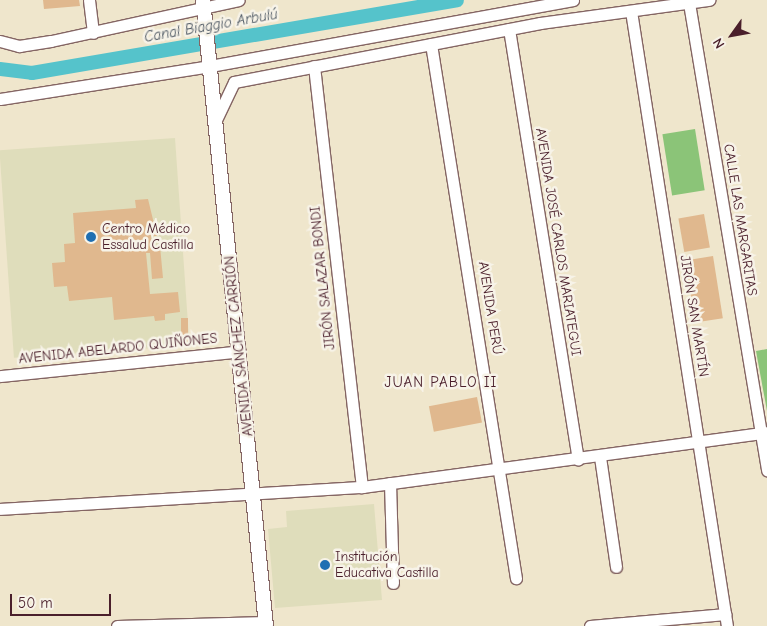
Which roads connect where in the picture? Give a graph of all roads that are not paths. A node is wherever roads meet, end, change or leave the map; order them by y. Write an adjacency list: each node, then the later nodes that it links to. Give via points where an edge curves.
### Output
1 (89, 0): 9 (street)
2 (239, 0): 6 (street)
3 (573, 0): 12 (street)
4 (710, 0): 5 (street)
5 (690, 3): 7 (street); 18 (street, CALLE LAS MARGARITAS)
6 (204, 9): 9 (street); 12 (street, AVENIDA SÁNCHEZ CARRIÓN)
7 (631, 11): 8 (street); 19 (street, JIRÓN SAN MARTÍN)
8 (509, 29): 11 (street); 21 (street, AVENIDA JOSÉ CARLOS MARIATEGUI)
9 (93, 33): 10 (street, via 19,46)
10 (0, 41)
11 (431, 44): 13 (street); 22 (street, AVENIDA PERÚ)
12 (210, 66): 14 (street); 15 (street, AVENIDA SÁNCHEZ CARRIÓN)
13 (314, 66): 15 (street, via 234,82); 25 (street, JIRÓN SALAZAR BONDI)
14 (0, 99)
15 (216, 120): 16 (street, AVENIDA SÁNCHEZ CARRIÓN)
16 (240, 351): 17 (street, AVENIDA ABELARDO QUIÑONES); 26 (street, AVENIDA SÁNCHEZ CARRIÓN)
17 (0, 376)
18 (764, 432): 19 (street); 23 (street, CALLE LAS MARGARITAS)
19 (699, 443): 20 (street); 31 (street, JIRÓN SAN MARTÍN)
20 (600, 457): 21 (street); 28 (street)
21 (578, 459): 22 (street)
22 (501, 469): 24 (street); 29 (street, AVENIDA PERÚ)
23 (767, 471)
24 (390, 483): 25 (street); 30 (street)
25 (362, 487): 26 (street)
26 (255, 496): 27 (street); 32 (street, AVENIDA SÁNCHEZ CARRIÓN)
27 (0, 509)
28 (616, 567)
29 (516, 578)
30 (393, 584)
31 (726, 620): 33 (street)
32 (266, 624): 34 (street)
33 (625, 624): 35 (street)
34 (117, 626)
35 (590, 626)

